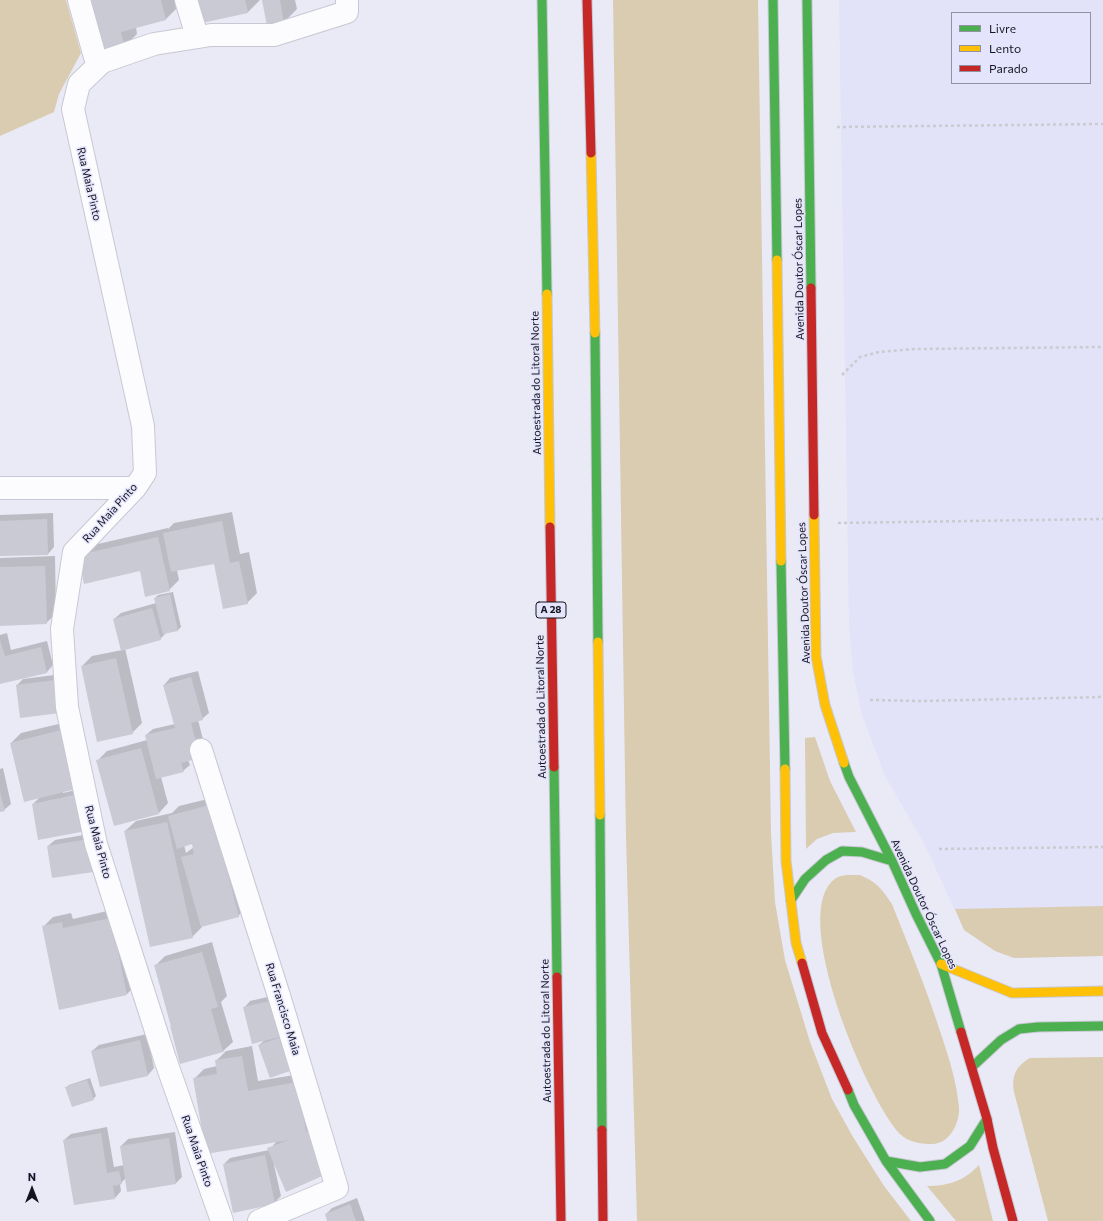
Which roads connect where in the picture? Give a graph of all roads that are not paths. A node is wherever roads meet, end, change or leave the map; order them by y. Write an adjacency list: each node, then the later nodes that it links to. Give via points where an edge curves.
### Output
1 (79, 0): 9 (street, via 95,58)
2 (186, 0): 8 (street)
3 (347, 0): 8 (street, Rua Maia Pinto, via 347,12 274,35)
4 (542, 0): 24 (main road, Autoestrada do Litoral Norte / A 28)
5 (588, 0): 25 (main road, via 596,354)
6 (773, 0): 14 (main road, Avenida Doutor Óscar Lopes, via 786,861)
7 (807, 0): 13 (main road, Avenida Doutor Óscar Lopes, via 816,656 825,706 848,778)
8 (197, 36): 9 (street, Rua Maia Pinto, via 154,44)
9 (102, 62): 11 (street, Rua Maia Pinto, via 79,84 73,109 143,426 145,473)
10 (0, 488): 11 (street)
11 (135, 488): 22 (street, Rua Maia Pinto, via 74,552 62,629 67,707 96,844 165,1059)
12 (201, 750): 21 (street, Rua Francisco Maia, via 338,1188)
13 (892, 861): 14 (main road, via 862,852 842,851 826,860 805,879); 15 (main road, Avenida Doutor Óscar Lopes)
14 (791, 900): 20 (main road, Avenida Doutor Óscar Lopes, via 796,943 822,1033 854,1105)
15 (941, 964): 16 (main road, via 1012,993); 18 (main road, Avenida Doutor Óscar Lopes)
16 (1103, 991)
17 (1103, 1026): 18 (main road, via 1019,1029 1001,1040)
18 (972, 1067): 19 (main road, Avenida Doutor Óscar Lopes)
19 (987, 1118): 20 (main road, via 970,1146 945,1164 920,1167); 27 (main road, Avenida Doutor Óscar Lopes)
20 (886, 1160): 26 (main road, Avenida Doutor Óscar Lopes)
21 (283, 1217): 23 (street, Rua Francisco Maia)
22 (222, 1221)
23 (259, 1221)
24 (561, 1221)
25 (604, 1221)
26 (930, 1221)
27 (1013, 1221)

